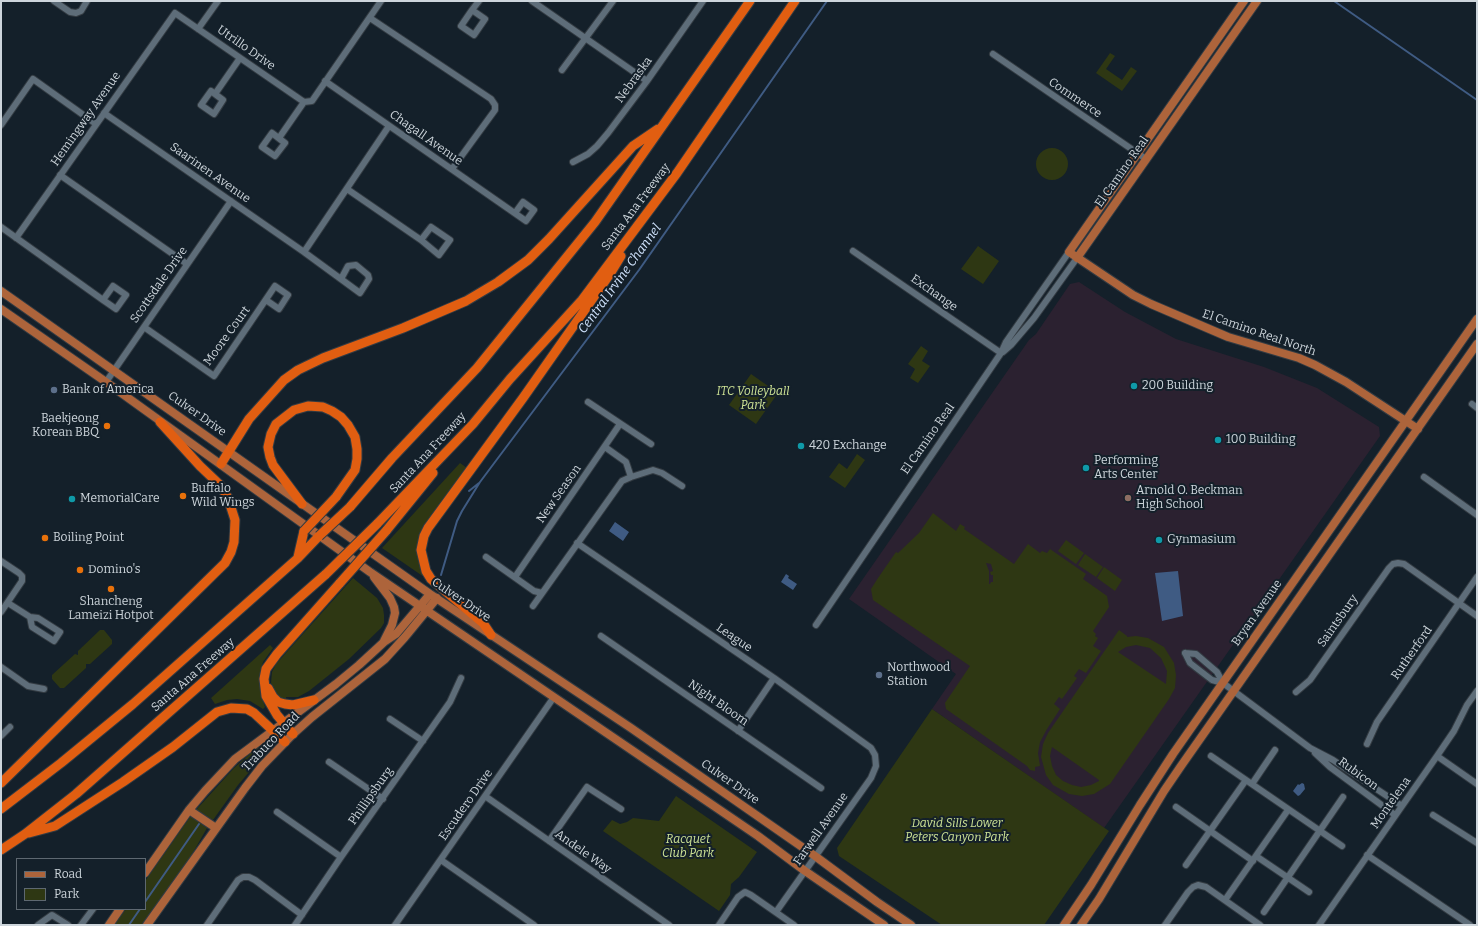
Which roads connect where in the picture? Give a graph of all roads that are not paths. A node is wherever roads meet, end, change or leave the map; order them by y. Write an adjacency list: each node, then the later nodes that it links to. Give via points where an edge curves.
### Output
1 (54, 1): 2 (street, via 76,13 81,11)
2 (87, 1)
3 (218, 1): 16 (street)
4 (381, 1): 15 (street)
5 (479, 1): 13 (street)
6 (532, 1): 17 (street)
7 (613, 1): 17 (street)
8 (703, 1): 22 (street, Nebraska)
9 (750, 1): 28 (highway, Santa Ana Freeway)
10 (795, 1): 39 (highway, Santa Ana Freeway, via 677,173)
11 (1244, 1): 31 (main road, El Camino Real)
12 (1257, 1): 32 (main road, El Camino Real)
13 (472, 10)
14 (175, 13): 16 (street, Utrillo Drive); 25 (street, Hemingway Avenue)
15 (370, 18): 21 (street); 34 (street, via 491,99 495,105 495,110)
16 (198, 29): 19 (street, Utrillo Drive)
17 (586, 38): 20 (street); 22 (street)
18 (993, 54): 31 (street, Commerce)
19 (240, 58): 23 (street); 24 (street, Utrillo Drive)
20 (562, 70)
21 (325, 81): 24 (street, via 312,100); 29 (street, Chagall Avenue)
22 (647, 81): 33 (street, Nebraska, via 597,146)
23 (215, 94)
24 (304, 102): 30 (street)
25 (104, 113): 26 (street, Hemingway Avenue); 37 (street, Saarinen Avenue)
26 (96, 124): 27 (street, via 33,79); 35 (street, Hemingway Avenue)
27 (1, 125)
28 (664, 125): 69 (highway, via 633,146 549,239 513,272 466,301 298,370 284,380 249,419); 77 (highway, Santa Ana Freeway, bridge, via 595,222 477,368 392,458 350,507)
29 (390, 126): 34 (street, Chagall Avenue); 36 (street)
30 (279, 138)
31 (1138, 154): 32 (street, Commerce); 45 (main road, El Camino Real)
32 (1146, 159): 46 (main road, El Camino Real)
33 (573, 162)
34 (452, 169): 38 (street, Chagall Avenue)
35 (60, 175): 41 (street, Hemingway Avenue); 47 (street)
36 (347, 189): 42 (street); 44 (street)
37 (231, 201): 44 (street, Saarinen Avenue); 47 (street, Scottsdale Drive)
38 (515, 213)
39 (640, 222): 64 (highway, Santa Ana Freeway, via 582,300); 93 (highway, via 610,274 424,536 421,550 426,571 431,579 478,619)
40 (1, 227): 41 (street)
41 (16, 238): 51 (street)
42 (421, 240): 42 (street, via 431,227 450,240 439,255)
43 (854, 251): 58 (street, Exchange)
44 (304, 252): 48 (street, Saarinen Avenue)
45 (1069, 252): 46 (main road, El Camino Real North); 58 (street, El Camino Real)
46 (1077, 258): 58 (street, El Camino Real, via 1034,318); 62 (main road, El Camino Real North, via 1151,304 1222,335 1315,365)
47 (187, 264): 56 (street, Scottsdale Drive)
48 (341, 279): 48 (street, Saarinen Avenue, via 348,266 356,265 369,279 360,293)
49 (1, 291): 54 (main road, Culver Drive)
50 (1, 298): 54 (main road, via 18,308)
51 (103, 300)
52 (266, 300): 56 (street, Moore Court, via 214,376)
53 (1, 309): 60 (main road)
54 (27, 309): 59 (main road, Culver Drive)
55 (1477, 320): 62 (main road, Bryan Avenue)
56 (144, 327): 59 (street, Scottsdale Drive)
57 (1477, 344): 66 (main road)
58 (1001, 353): 92 (street, El Camino Real)
59 (114, 370): 60 (street, Scottsdale Drive); 69 (main road, Culver Drive)
60 (106, 382): 63 (main road)
61 (588, 402): 65 (street)
62 (1406, 421): 66 (main road, El Camino Real North); 100 (main road, Bryan Avenue)
63 (160, 422): 70 (main road); 124 (highway, via 220,485 228,498 235,520 231,552 225,563)
64 (473, 424): 99 (highway, bridge, via 386,531 277,654 266,670); 143 (highway, Santa Ana Freeway, bridge, via 326,574)
65 (620, 424): 67 (street); 68 (street, New Season)
66 (1418, 429): 103 (main road)
67 (650, 444)
68 (605, 447): 71 (street, via 626,462); 81 (street, New Season)
69 (229, 452): 70 (highway); 74 (main road, Culver Drive)
70 (221, 464): 80 (main road)
71 (631, 477): 73 (street, via 653,470); 76 (street, via 622,481)
72 (1424, 477): 75 (street)
73 (682, 486)
74 (302, 504): 77 (highway, bridge, via 273,465 268,447 276,424 294,410 308,406 323,407 340,416 348,425 355,437 357,459 355,470 336,497 304,531); 84 (main road, Culver Drive)
75 (1477, 515)
76 (577, 543): 83 (street); 98 (street, League)
77 (300, 554): 133 (highway, Santa Ana Freeway, via 132,704)
78 (486, 557): 81 (street)
79 (1, 561): 85 (street, via 22,576 20,586)
80 (370, 572): 88 (main road); 95 (main road, via 394,607 392,625)
81 (515, 578): 83 (street, via 534,591)
82 (1477, 578): 86 (street, Rutherford)
83 (542, 593): 87 (street)
84 (433, 596): 88 (main road, Trabuco Road); 93 (main road, Culver Drive)
85 (8, 602): 89 (street); 91 (street)
86 (1459, 604): 90 (street); 104 (street, Saintsbury, via 1404,564 1393,564 1310,680); 116 (street, Rutherford, via 1377,722)
87 (533, 606)
88 (424, 608): 95 (main road, Trabuco Road); 105 (main road); 112 (main road, Trabuco Road, via 405,637 380,664)
89 (1, 612)
90 (1477, 616)
91 (30, 618): 91 (street, via 38,618 60,632 54,641 32,627)
92 (816, 625)
93 (491, 635): 149 (main road, Culver Drive, via 631,728)
94 (601, 636): 111 (street, Night Bloom)
95 (384, 642): 106 (main road, Trabuco Road)
96 (1, 667): 101 (street, via 28,686)
97 (461, 678): 114 (street, Phillipsburg, via 450,702)
98 (774, 678): 111 (street); 119 (street, League, via 871,748)
99 (264, 680): 106 (highway, via 278,702 292,705); 108 (highway, via 266,696)
100 (1222, 683): 100 (street, via 1217,672 1196,654 1185,653 1190,663 1212,680); 103 (street, Rubicon); 178 (main road, Bryan Avenue)
101 (44, 689)
102 (1477, 691): 121 (street, Montelena)
103 (1233, 692): 117 (street, Rubicon); 179 (main road, via 1164,791 1126,857)
104 (1296, 692)
105 (554, 697): 128 (street, Escudero Drive); 154 (main road)
106 (314, 700): 108 (main road, Trabuco Road)
107 (390, 719): 114 (street)
108 (283, 723): 110 (main road, Trabuco Road); 112 (highway)
109 (10, 727): 113 (street)
110 (273, 730): 115 (highway); 135 (main road, Trabuco Road, via 235,760); 143 (highway, via 247,709 231,708 217,712 123,782 54,826)
111 (738, 731): 127 (street, Night Bloom)
112 (292, 734): 115 (main road, Trabuco Road)
113 (1, 736)
114 (423, 741): 130 (street, Phillipsburg)
115 (285, 742): 140 (main road, Trabuco Road, via 245,788)
116 (1367, 744)
117 (1310, 748): 131 (street, Rubicon, via 1333,760); 138 (street, Rubicon, via 1330,768)
118 (1275, 750): 125 (street)
119 (875, 755): 149 (street, Farwell Avenue, via 876,766 871,778)
120 (1211, 756): 123 (street)
121 (1437, 756): 126 (street); 131 (street, Montelena)
122 (329, 762): 130 (street)
123 (1246, 780): 125 (street); 141 (street)
124 (1, 783)
125 (1252, 784): 136 (street)
126 (1477, 784)
127 (821, 788)
128 (485, 796): 144 (street, Andele Way); 152 (street, Escudero Drive)
129 (1343, 797): 142 (street)
130 (383, 799): 150 (street, Phillipsburg)
131 (1402, 806): 138 (street, Montelena)
132 (1176, 807): 141 (street)
133 (1, 809)
134 (621, 809): 144 (street, via 587,787)
135 (190, 810): 140 (main road); 155 (main road, Trabuco Road)
136 (1288, 810): 142 (street); 151 (street)
137 (277, 812): 150 (street)
138 (1395, 815): 148 (street, Montelena)
139 (1433, 815): 145 (street)
140 (216, 828): 169 (main road, Trabuco Road)
141 (1210, 831): 151 (street); 153 (street)
142 (1320, 832): 146 (street); 156 (street)
143 (25, 834): 147 (highway, Santa Ana Freeway)
144 (549, 841): 173 (street, Andele Way)
145 (1477, 844)
146 (1342, 846)
147 (1, 850)
148 (1367, 855): 182 (street, Montelena); 183 (street)
149 (815, 856): 154 (street, Farwell Avenue); 177 (main road, Culver Drive)
150 (341, 857): 163 (street, Phillipsburg)
151 (1255, 859): 156 (street); 158 (street)
152 (441, 860): 164 (street, Escudero Drive); 172 (street)
153 (1186, 865)
154 (805, 871): 161 (street, Farwell Avenue); 176 (main road)
155 (146, 872)
156 (1288, 878): 157 (street); 162 (street)
157 (1309, 892)
158 (1225, 900): 180 (street, via 1206,888 1198,885 1193,887); 181 (street)
159 (93, 910): 167 (street)
160 (119, 910): 168 (main road)
161 (776, 912): 174 (street, via 745,892); 175 (street)
162 (1264, 912)
163 (302, 915): 170 (street, via 255,880 243,877 238,880); 171 (street, Phillipsburg)
164 (398, 924)
165 (38, 925): 166 (street, via 52,915)
166 (68, 925)
167 (81, 925)
168 (109, 925)
169 (147, 925)
170 (207, 925)
171 (296, 925)
172 (534, 925)
173 (669, 925)
174 (719, 925)
175 (794, 925)
176 (884, 925)
177 (911, 925)
178 (1064, 925)
179 (1081, 925)
180 (1165, 925)
181 (1260, 925)
182 (1319, 925)
183 (1470, 925)

